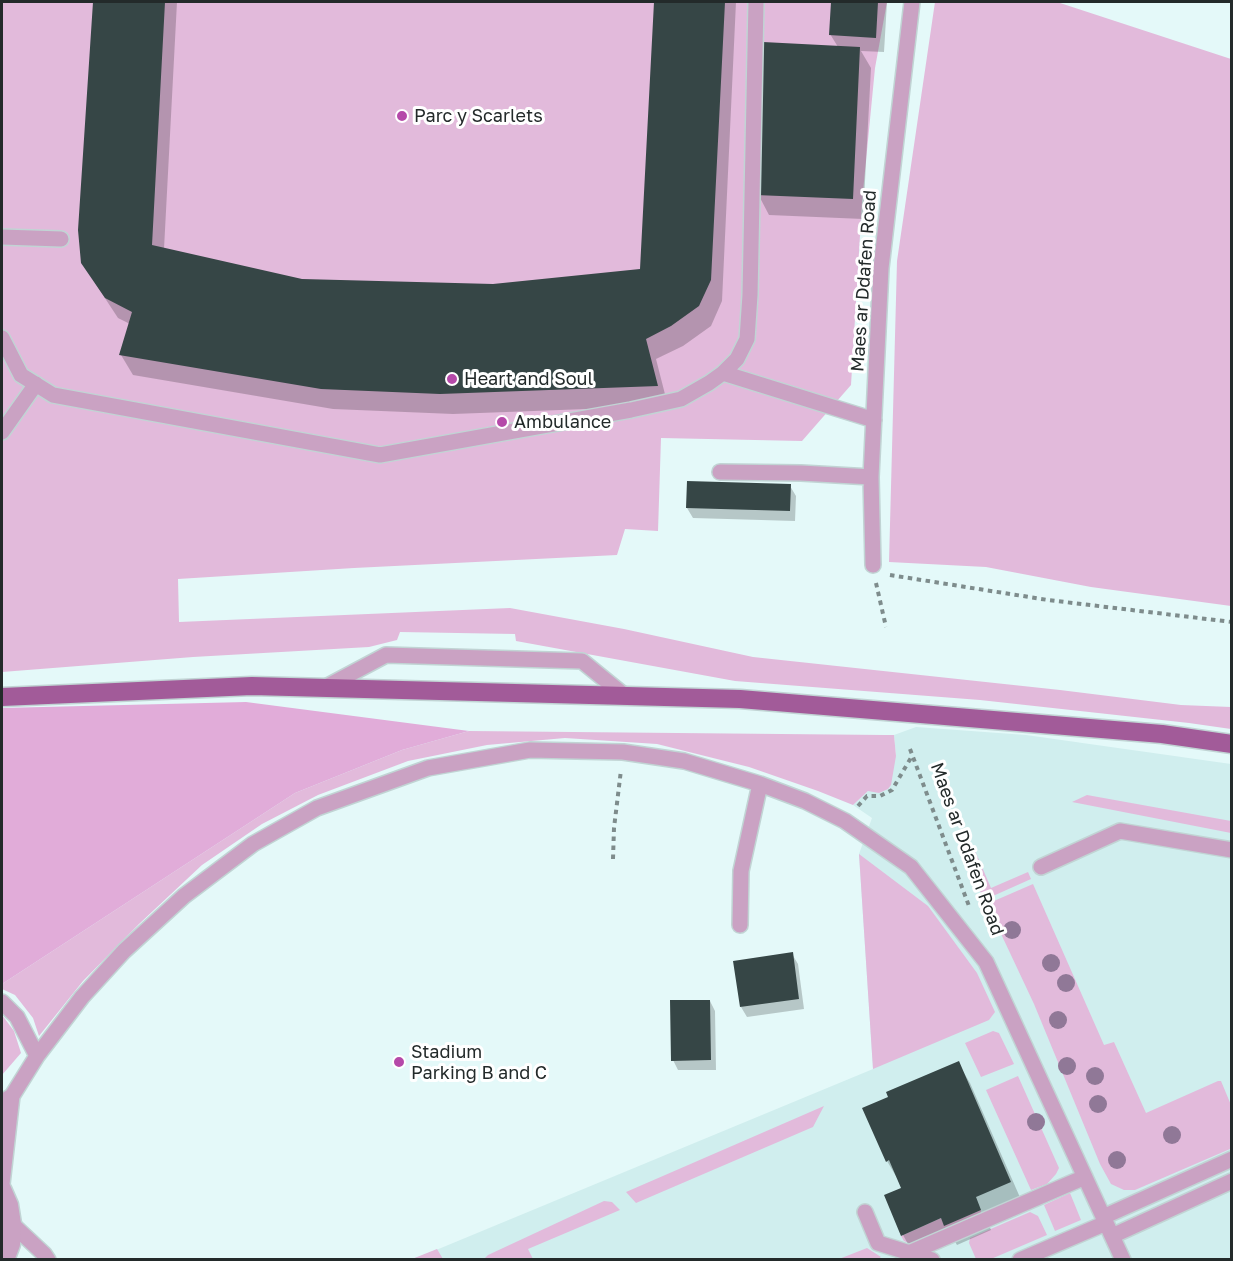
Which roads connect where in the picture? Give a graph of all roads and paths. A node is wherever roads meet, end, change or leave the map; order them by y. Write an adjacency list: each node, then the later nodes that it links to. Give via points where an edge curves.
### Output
1 (756, 2): 6 (lane, via 747,339 737,359)
2 (912, 2): 8 (lane, Maes ar Ddafen Road, via 881,267)
3 (2, 237): 4 (lane)
4 (62, 239)
5 (2, 338): 7 (lane, via 21,375)
6 (723, 373): 7 (lane, via 681,399 631,411 380,455 52,395); 8 (lane)
7 (36, 384): 9 (lane)
8 (874, 420): 11 (lane, Maes ar Ddafen Road)
9 (2, 432)
10 (720, 472): 11 (lane)
11 (871, 477): 12 (lane, Maes ar Ddafen Road)
12 (877, 571): 13 (path, via 1048,600); 14 (path)
13 (1232, 622)
14 (886, 627)
15 (324, 688): 16 (main road); 16 (lane, via 386,655 398,655 582,661); 17 (main road, via 252,686)
16 (625, 696): 18 (main road, via 740,699 1162,734)
17 (2, 697)
18 (1232, 744)
19 (910, 749): 21 (path, Maes ar Ddafen Road)
20 (623, 752): 22 (lane, via 684,761); 25 (path); 30 (lane, via 530,750 428,768 317,808 252,844 184,896 124,951 82,997)
21 (912, 755): 23 (path, via 892,790 867,796); 27 (path, Maes ar Ddafen Road)
22 (760, 784): 23 (lane); 28 (lane, via 741,871)
23 (845, 821): 33 (lane, via 911,867 986,962)
24 (1232, 850): 26 (lane, via 1120,831)
25 (613, 859)
26 (1041, 867)
27 (971, 912)
28 (740, 926)
29 (2, 1002): 30 (lane, via 16,1017)
30 (38, 1056): 31 (lane)
31 (7, 1099): 35 (lane)
32 (1232, 1159): 39 (lane)
33 (1085, 1177): 39 (lane); 40 (lane)
34 (1232, 1181): 39 (lane)
35 (2, 1184)
36 (2, 1189): 38 (street)
37 (865, 1212): 40 (lane, via 878,1243)
38 (12, 1224): 41 (street); 42 (lane)
39 (1107, 1225): 44 (lane); 45 (lane)
40 (909, 1252): 43 (lane)
41 (6, 1260)
42 (48, 1260)
43 (932, 1260)
44 (1020, 1260)
45 (1123, 1260)

